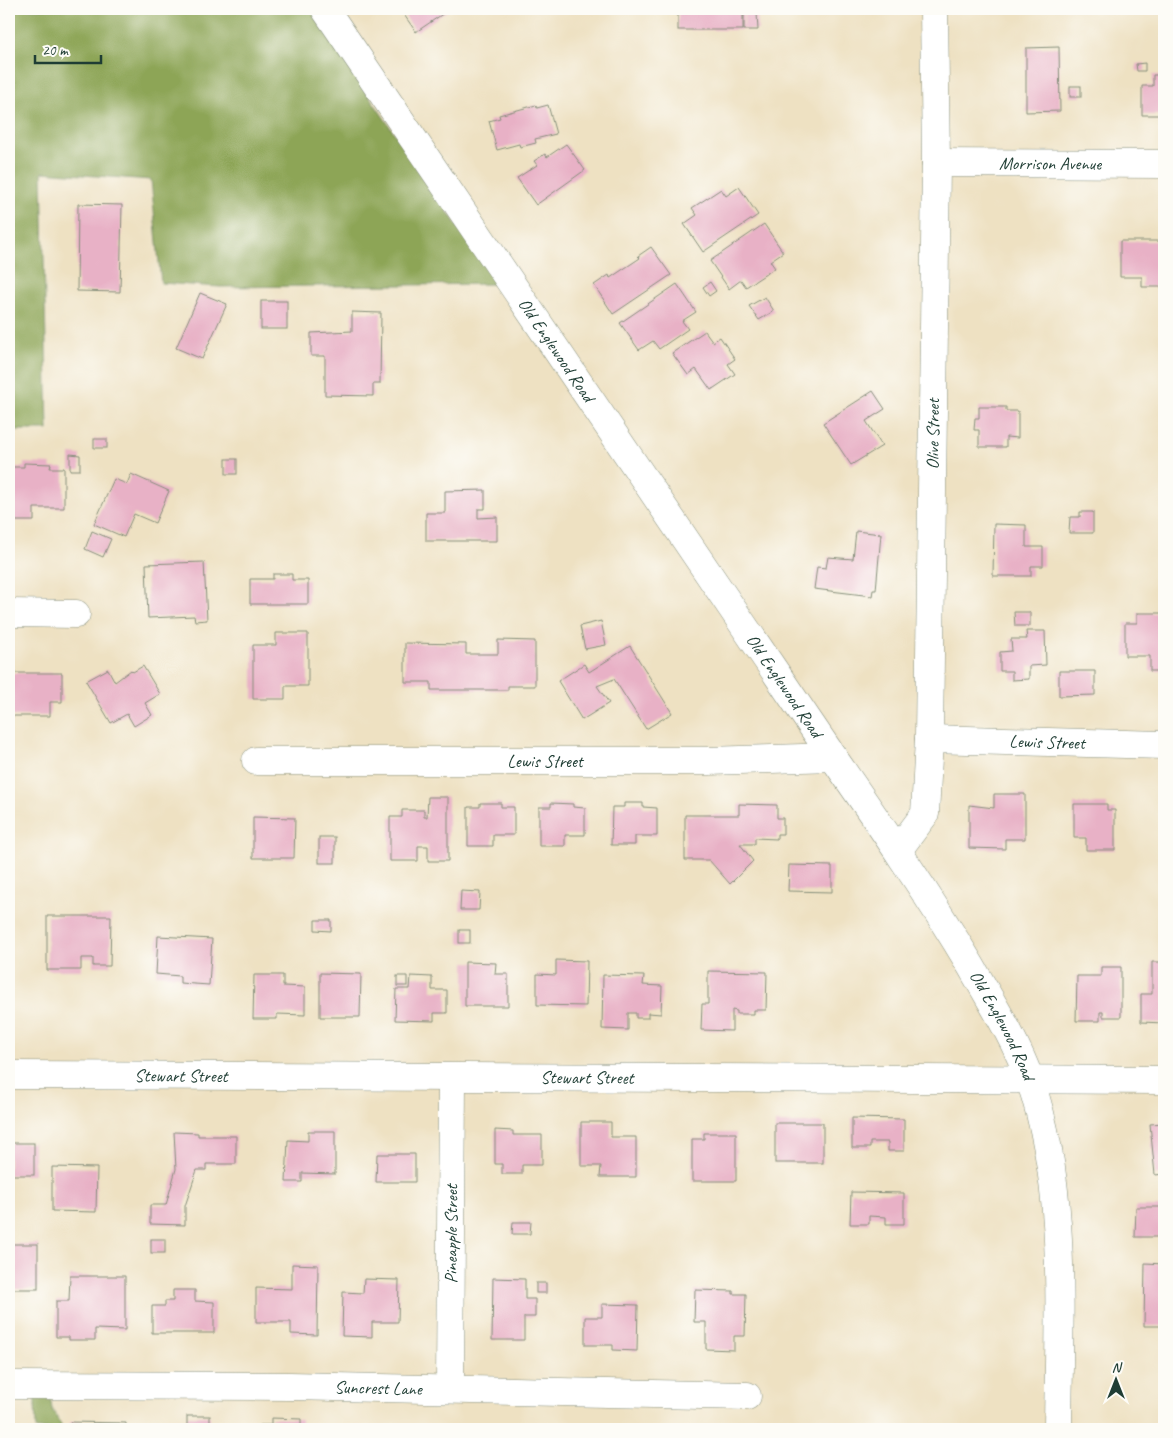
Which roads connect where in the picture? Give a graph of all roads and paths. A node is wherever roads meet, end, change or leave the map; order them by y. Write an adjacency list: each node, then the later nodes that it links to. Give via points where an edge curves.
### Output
1 (324, 9): 9 (street, Old Englewood Road)
2 (934, 9): 3 (street, Olive Street)
3 (936, 163): 4 (street, Morrison Avenue); 7 (street, Olive Street)
4 (1164, 164)
5 (9, 613): 6 (street)
6 (76, 614)
7 (929, 739): 8 (street, Lewis Street); 11 (street, Olive Street, via 925,814)
8 (1164, 745)
9 (833, 757): 10 (street, Lewis Street, via 709,761); 11 (street, Old Englewood Road)
10 (256, 761)
11 (898, 850): 14 (street, Old Englewood Road, via 1005,1025)
12 (9, 1075): 13 (street, Stewart Street)
13 (452, 1078): 14 (street, Stewart Street); 17 (street, Pineapple Street)
14 (1030, 1080): 15 (street, Stewart Street); 19 (street, Old Englewood Road, via 1044,1131 1059,1256)
15 (1164, 1080)
16 (9, 1384): 17 (street, Suncrest Lane)
17 (450, 1389): 18 (street, Suncrest Lane)
18 (748, 1396)
19 (1058, 1429)

